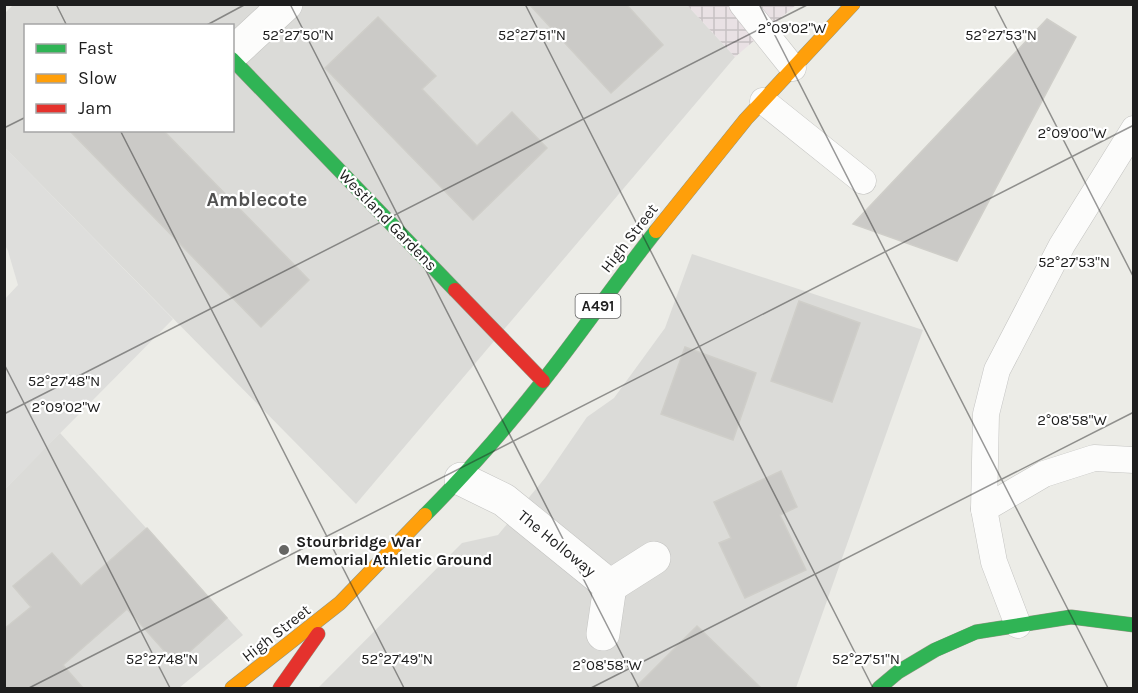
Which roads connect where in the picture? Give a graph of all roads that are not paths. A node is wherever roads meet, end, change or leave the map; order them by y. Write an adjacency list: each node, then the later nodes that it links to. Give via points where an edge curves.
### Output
1 (286, 4): 4 (street)
2 (742, 4): 6 (lane)
3 (852, 4): 6 (main road, High Street / A491)
4 (234, 52)
5 (234, 61): 10 (main road, Westland Gardens)
6 (793, 68): 7 (main road, High Street / A491)
7 (763, 101): 9 (lane); 10 (main road, High Street / A491, via 622,274)
8 (1134, 129): 13 (lane, via 1062,245 997,370 986,414)
9 (863, 181)
10 (543, 381): 12 (main road, High Street / A491)
11 (1134, 460): 13 (lane, via 1094,458 1044,474)
12 (461, 479): 15 (street, The Holloway, via 504,500); 16 (main road, High Street / A491)
13 (984, 509): 17 (lane, via 994,562)
14 (654, 558): 15 (street)
15 (610, 586): 19 (street, The Holloway)
16 (340, 603): 20 (main road, High Street / A491); 21 (main road, High Street / A491)
17 (1018, 625): 18 (main road, via 1071,617); 22 (main road, via 976,632 935,650)
18 (1134, 625)
19 (603, 634)
20 (232, 688)
21 (280, 688)
22 (879, 688)

